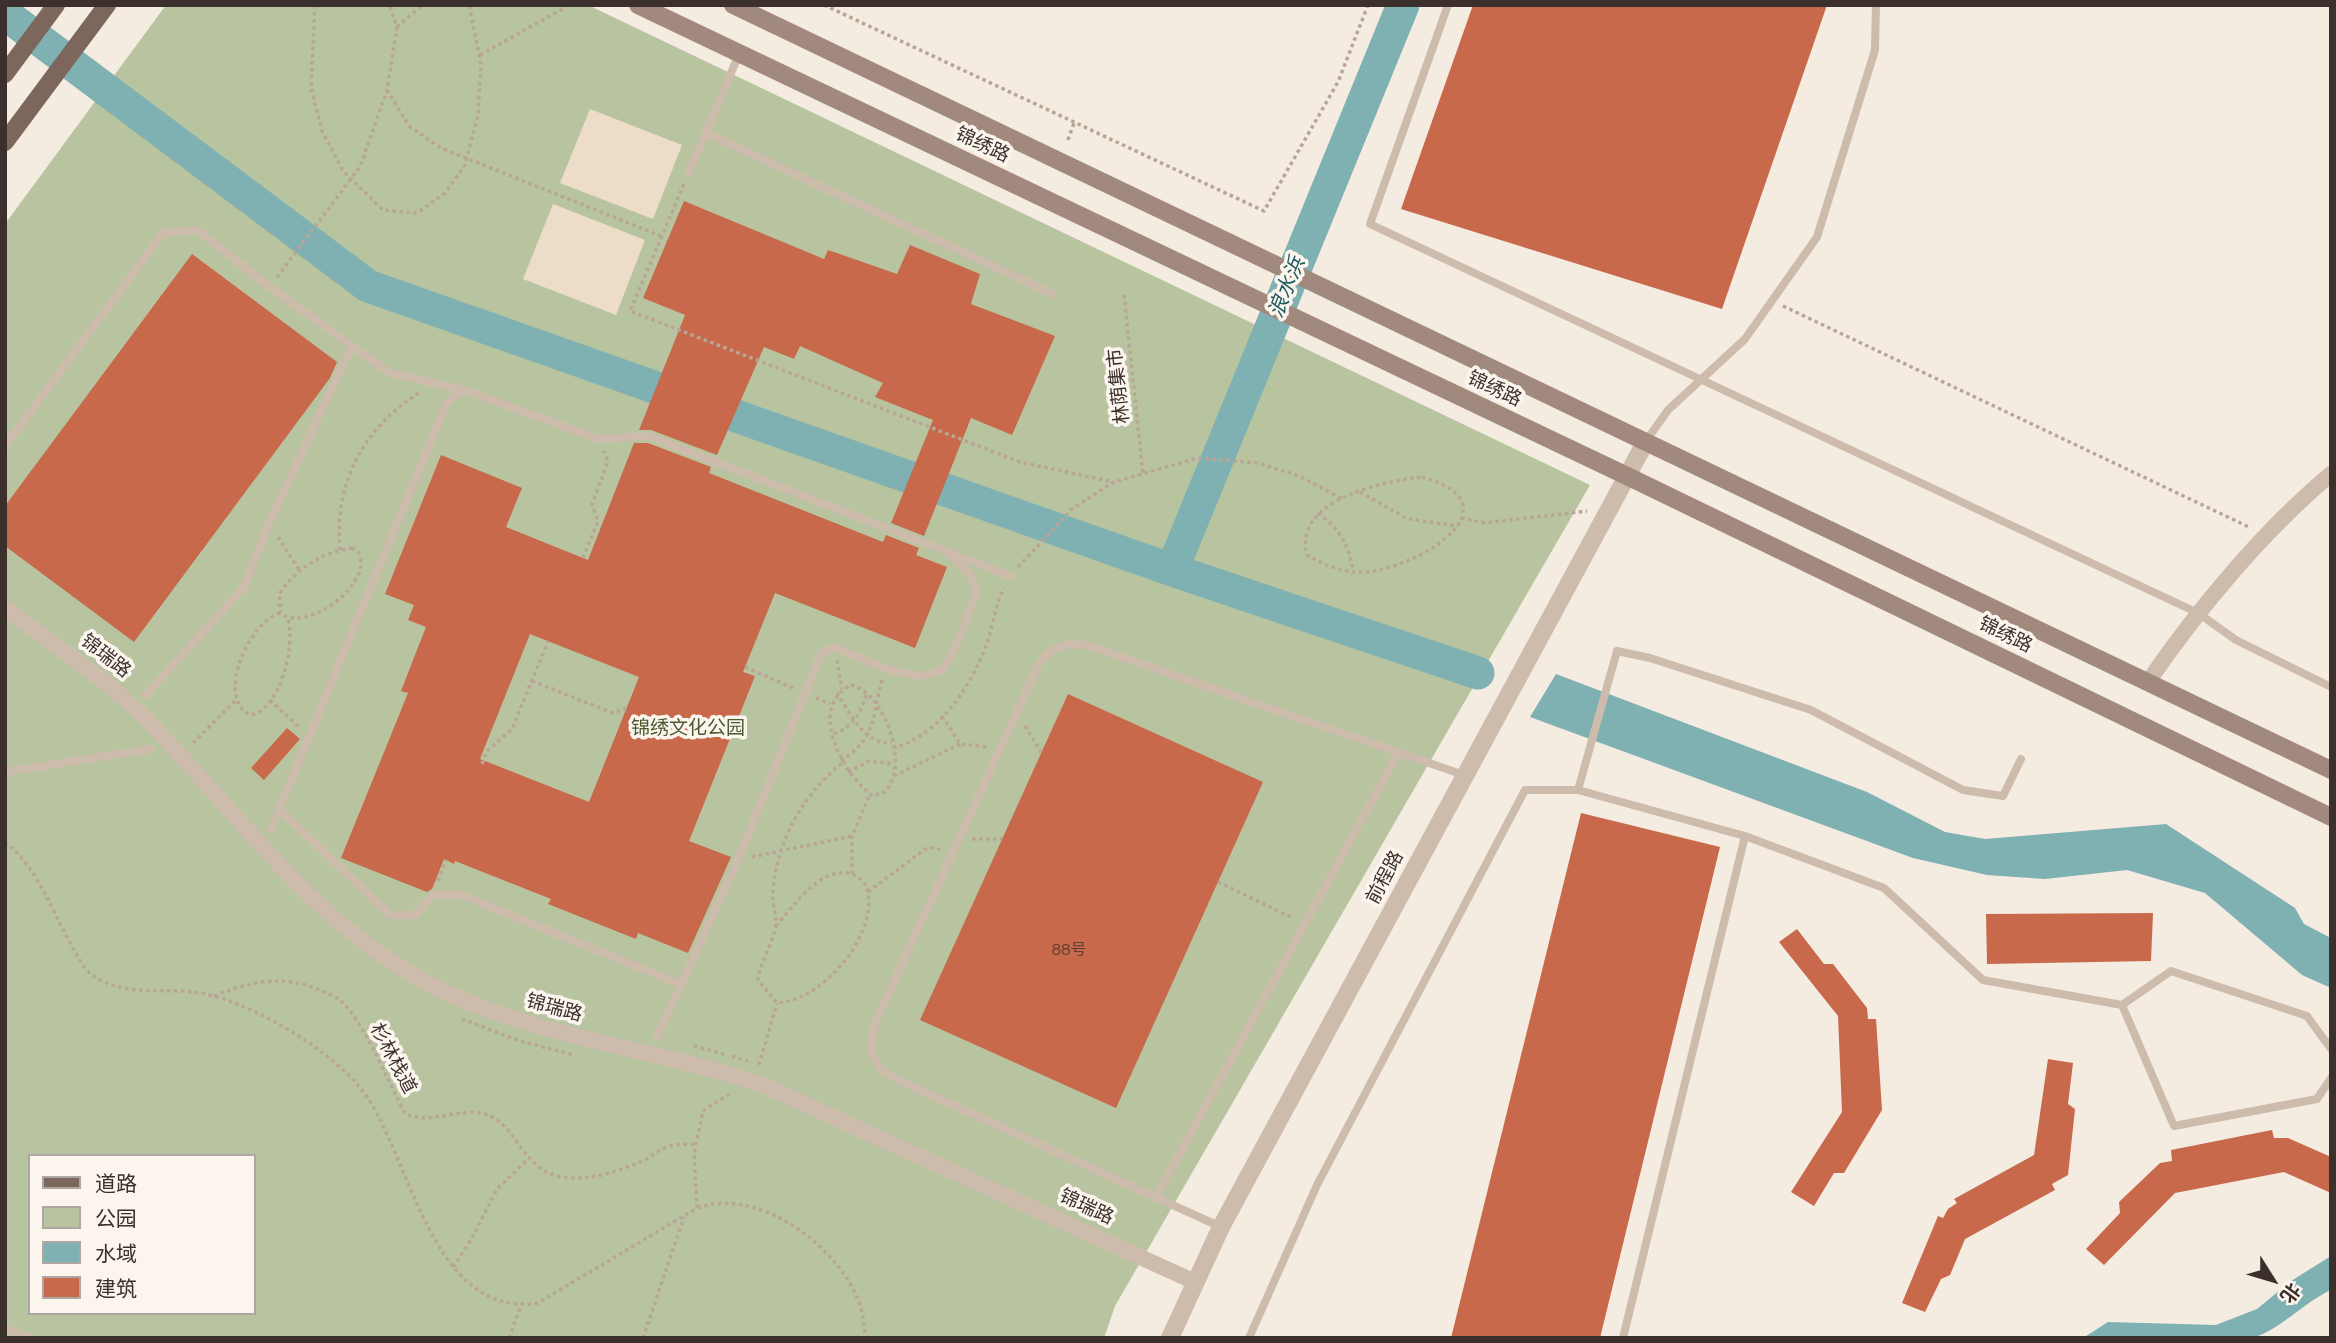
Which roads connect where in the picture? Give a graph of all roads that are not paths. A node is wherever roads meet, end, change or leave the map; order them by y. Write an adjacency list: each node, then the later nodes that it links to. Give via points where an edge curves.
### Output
1 (56, 5): 8 (main road)
2 (107, 5): 10 (main road, bridge)
3 (638, 5): 7 (main road, 锦绣路)
4 (733, 5): 16 (main road, 锦绣路)
5 (1448, 5): 14 (lane, via 1370,223)
6 (1876, 5): 14 (lane, via 1875,50 1817,237 1745,339)
7 (739, 54): 9 (lane); 19 (main road, 锦绣路)
8 (5, 74)
9 (706, 133): 11 (lane); 12 (lane)
10 (5, 142)
11 (689, 173)
12 (1053, 294)
13 (352, 346): 15 (lane, via 390,373); 17 (lane, via 197,230 163,233); 26 (lane, via 244,587)
14 (1704, 379): 16 (lane, via 1668,410); 23 (lane)
15 (464, 390): 20 (lane, via 599,439 649,436); 34 (lane, via 447,402)
16 (1646, 441): 19 (street, 前程路); 24 (main road, 锦绣路)
17 (5, 446)
18 (2331, 474): 23 (street, via 2307,494)
19 (1627, 476): 32 (street, 前程路); 35 (main road, 锦绣路)
20 (945, 551): 21 (lane); 38 (lane, via 970,574 977,592 947,664 923,677 834,647 821,654)
21 (1010, 576)
22 (5, 608): 45 (street, 锦瑞路, via 119,694 311,898 412,975 525,1024 765,1086)
23 (2198, 613): 24 (street); 25 (lane, via 2236,640)
24 (2148, 682): 30 (main road, 锦绣路)
25 (2331, 687)
26 (146, 695)
27 (151, 750): 31 (lane)
28 (1398, 753): 32 (lane); 43 (lane); 43 (lane, via 1080,644 1060,646 1042,659 875,1023 870,1045 882,1070 898,1080)
29 (2021, 759): 33 (lane, via 2003,796 1963,790 1811,710 1650,657 1617,651)
30 (2331, 770)
31 (5, 772)
32 (1465, 776): 44 (street, 前程路)
33 (1578, 790): 37 (lane); 49 (lane, via 1525,790 1317,1185)
34 (279, 809): 36 (lane); 38 (lane, via 390,915 415,915 433,895 459,894)
35 (2331, 817)
36 (271, 829)
37 (1745, 836): 39 (lane, via 1884,888 1983,980); 50 (lane)
38 (682, 985): 40 (lane)
39 (2122, 1005): 41 (lane, via 2171,971 2307,1017); 42 (lane, via 2174,1126 2317,1099)
40 (657, 1037)
41 (2331, 1049)
42 (2331, 1078)
43 (1156, 1197): 44 (lane)
44 (1221, 1227): 45 (street, 前程路)
45 (1195, 1282): 48 (street, 前程路)
46 (5, 1328): 47 (lane)
47 (31, 1338)
48 (1170, 1338)
49 (1249, 1338)
50 (1623, 1338)

